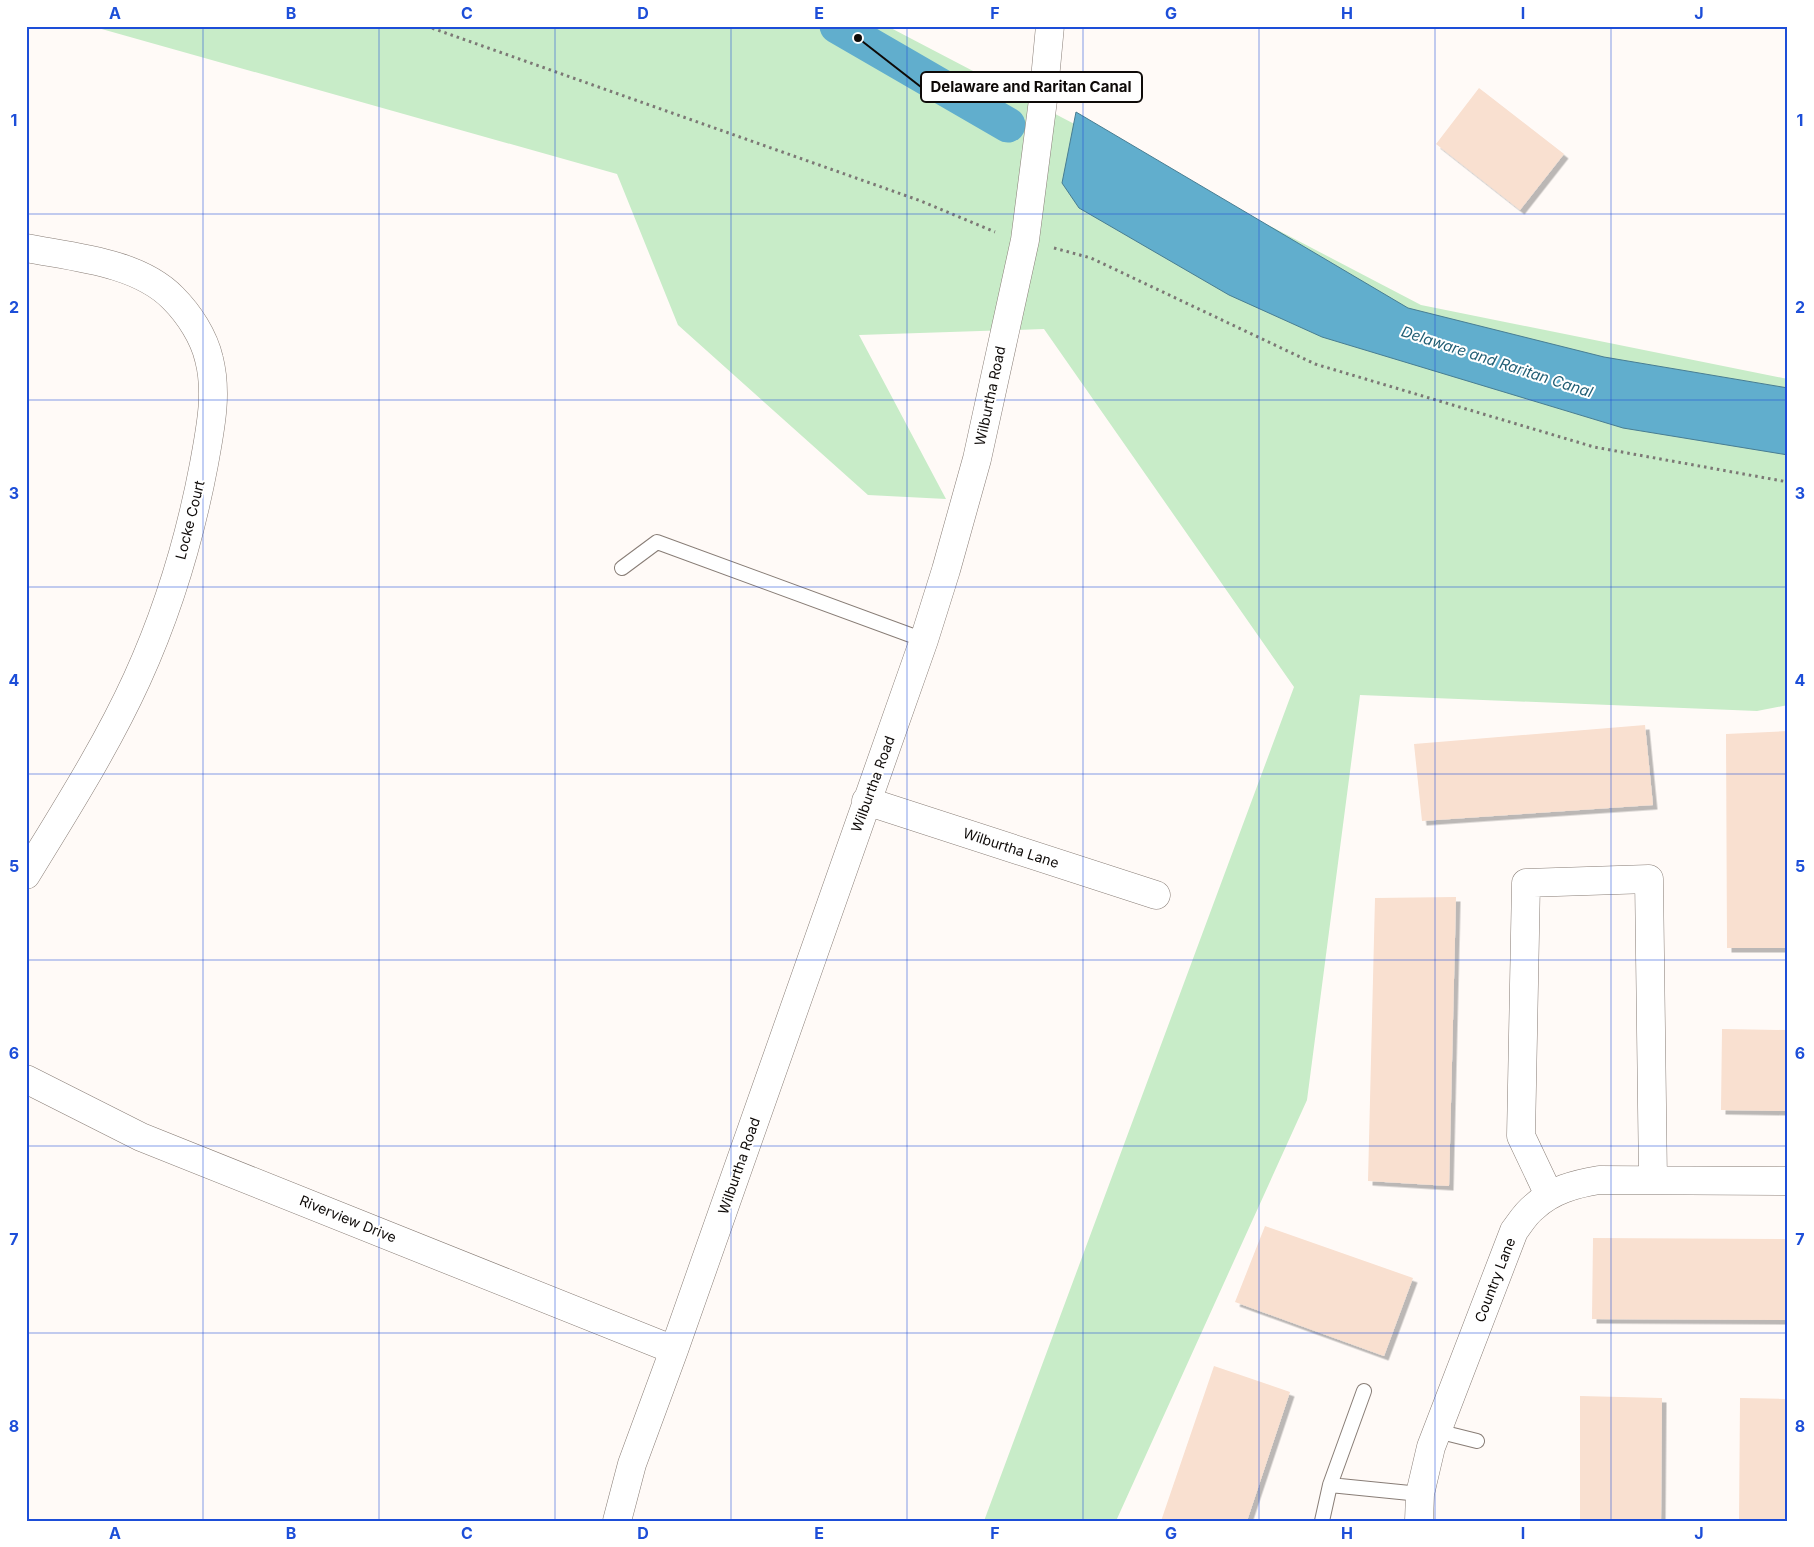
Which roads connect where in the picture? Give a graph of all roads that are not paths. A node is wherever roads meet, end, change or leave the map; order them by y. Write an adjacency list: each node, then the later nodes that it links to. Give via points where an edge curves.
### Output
1 (1050, 26): 4 (street, Wilburtha Road, via 1025,240 977,459)
2 (26, 248): 6 (street, Locke Court, via 113,266 145,277 173,297 194,324 209,358 214,389 211,426 195,507 168,602 137,679 100,753)
3 (622, 568): 4 (lane, via 657,542)
4 (924, 640): 5 (street, Wilburtha Road)
5 (866, 801): 7 (street, Wilburtha Lane); 12 (street, Wilburtha Road)
6 (26, 875)
7 (1156, 895)
8 (26, 1079): 12 (street, Riverview Drive, via 141,1137)
9 (1653, 1180): 10 (street, Country Lane); 11 (street, Country Lane, via 1599,1180 1573,1184); 11 (street, via 1649,878 1526,883 1521,1136)
10 (1788, 1181)
11 (1549, 1195): 14 (street, Country Lane, via 1533,1207 1514,1231)
12 (674, 1350): 18 (street, Wilburtha Road, via 632,1464)
13 (1364, 1391): 16 (lane)
14 (1437, 1431): 15 (lane); 17 (street, Country Lane)
15 (1477, 1441)
16 (1330, 1485): 17 (lane); 19 (lane)
17 (1420, 1508)
18 (617, 1521)
19 (1322, 1521)

